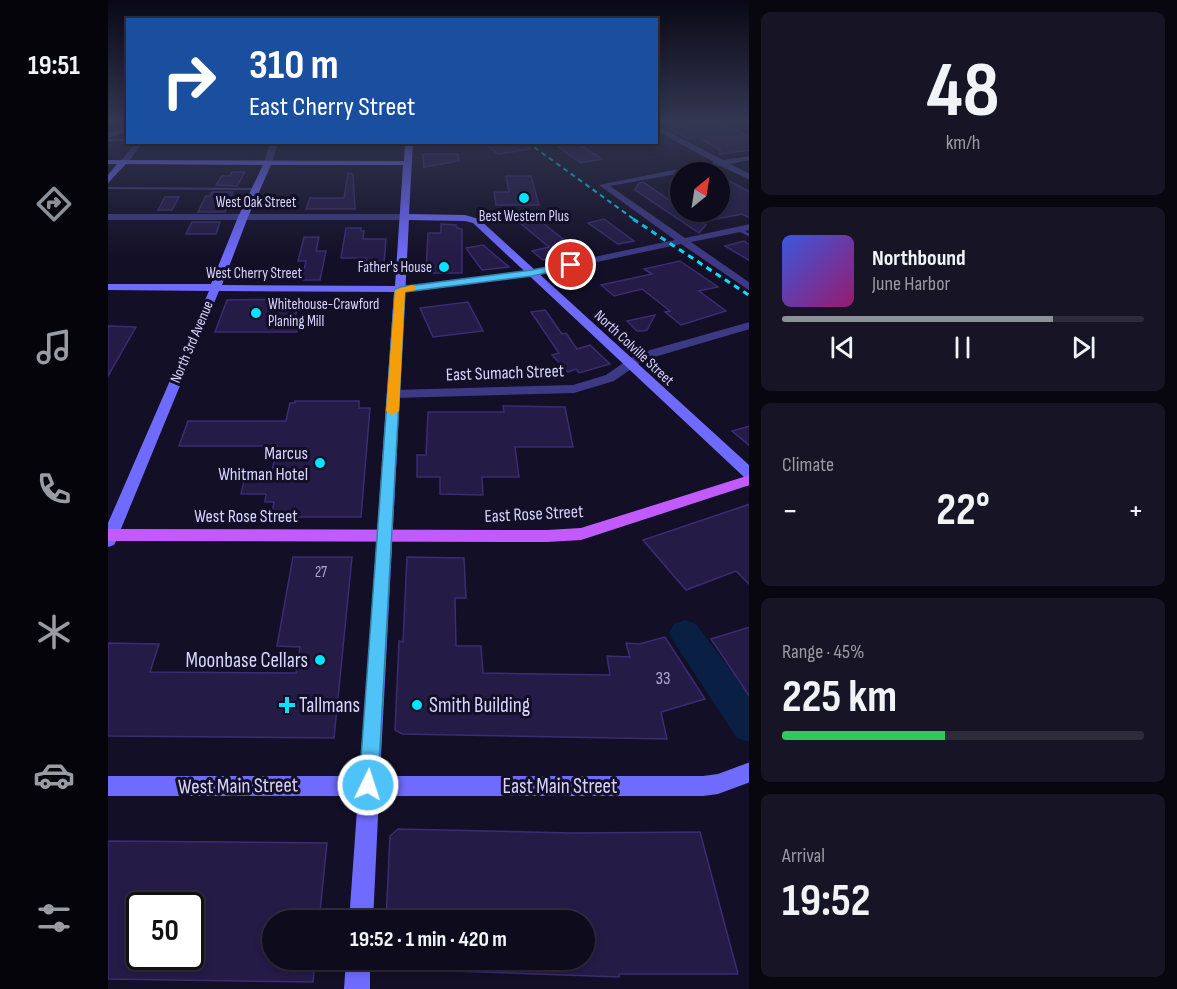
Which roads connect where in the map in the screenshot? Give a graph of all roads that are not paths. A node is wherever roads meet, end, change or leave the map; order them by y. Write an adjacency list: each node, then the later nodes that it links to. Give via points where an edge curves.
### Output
1 (119, 167): 7 (main road)
2 (266, 167): 9 (main road, North 3rd Avenue)
3 (408, 167): 12 (main road)
4 (730, 167): 6 (street)
5 (670, 173): 16 (street, via 603,185)
6 (749, 177)
7 (108, 180)
8 (108, 188): 9 (lane)
9 (255, 189): 11 (main road, North 3rd Avenue)
10 (108, 217): 11 (street, West Oak Street)
11 (243, 217): 12 (street, West Oak Street); 20 (main road, North 3rd Avenue)
12 (405, 218): 17 (main road, North Colville Street, via 472,219); 21 (main road)
13 (749, 227): 14 (street)
14 (738, 230): 15 (lane); 16 (street)
15 (749, 236)
16 (682, 241): 17 (street); 19 (street)
17 (532, 273): 21 (street); 23 (main road, North Colville Street)
18 (108, 287): 20 (main road, West Cherry Street)
19 (749, 287)
20 (214, 288): 21 (main road, West Cherry Street); 27 (main road, North 3rd Avenue)
21 (400, 290): 24 (main road)
22 (749, 326): 23 (street, East Sumach Street, via 665,348)
23 (630, 365): 24 (street, East Sumach Street, via 610,378 574,389); 25 (main road, North Colville Street)
24 (394, 394): 28 (main road)
25 (749, 474)
26 (749, 480): 28 (main road, East Rose Street, via 580,534)
27 (109, 537): 28 (main road, West Rose Street)
28 (384, 537): 30 (main road)
29 (749, 772): 30 (main road, East Main Street, via 704,786)
30 (368, 785): 31 (main road, West Main Street); 32 (main road)
31 (108, 786)
32 (362, 910)
33 (358, 970): 34 (main road)
34 (357, 989)

